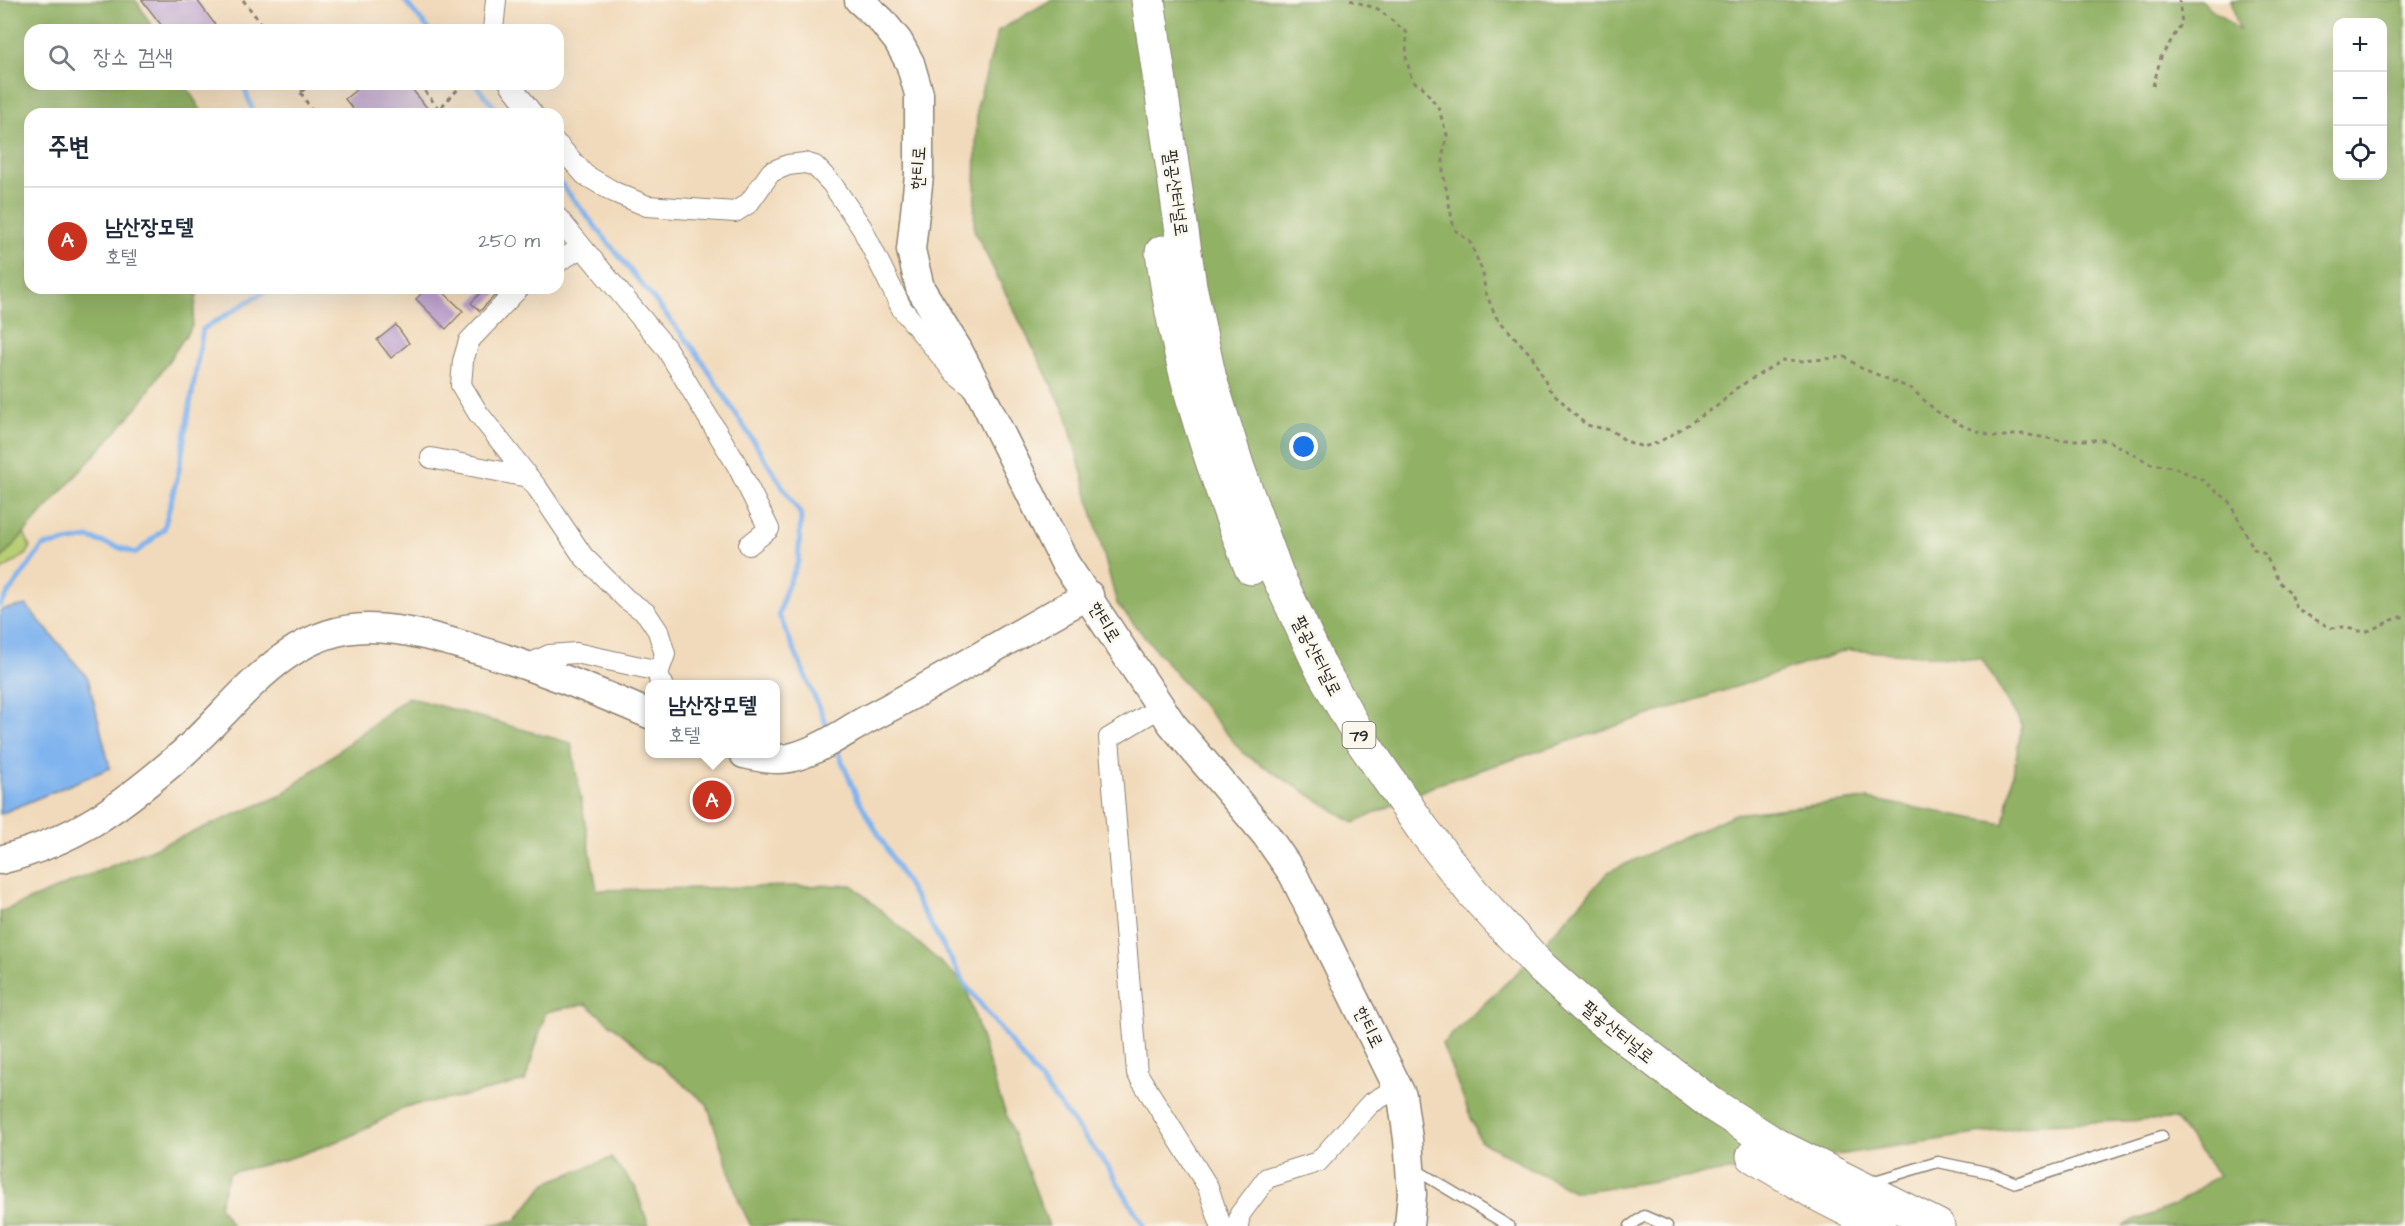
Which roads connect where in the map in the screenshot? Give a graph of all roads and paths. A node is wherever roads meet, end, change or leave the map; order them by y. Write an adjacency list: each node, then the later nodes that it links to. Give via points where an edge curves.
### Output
1 (243, 0): 8 (path)
2 (496, 0): 9 (street)
3 (859, 0): 24 (street, 한티로, via 898,41 915,78 921,128 911,250 914,266 920,288)
4 (1129, 0): 46 (highway, 팔공산터널로 / 79, via 1170,307 1196,414 1258,585 1308,689 1355,770 1466,917 1541,994 1639,1077 1732,1144)
5 (1148, 0): 47 (highway, 팔공산터널로 / 79, via 1190,286 1209,380 1277,574 1321,668 1364,744 1473,893 1541,967 1586,1008 1713,1105 1776,1145)
6 (1350, 0): 29 (path, via 1378,9 1407,33 1406,57 1412,81 1422,86 1438,107 1447,135 1443,173 1454,229 1470,242 1496,317 1532,356 1550,389 1586,425 1611,430 1643,447 1673,434 1783,360 1845,357 1861,368 1912,389 1936,411 1994,437 2023,434 2058,440 2107,440 2151,464 2173,467 2202,480 2228,500 2254,549 2265,554 2279,582 2291,593 2296,609 2331,628 2368,631 2399,616)
7 (2179, 0): 10 (path, via 2182,23 2161,57)
8 (261, 24)
9 (494, 24)
10 (2153, 86)
11 (300, 90): 15 (path)
12 (424, 90): 16 (path)
13 (457, 90): 17 (path)
14 (515, 90): 18 (street)
15 (310, 108)
16 (438, 108)
17 (440, 108)
18 (528, 108)
19 (564, 152): 24 (street, via 585,175 647,207 735,212 749,203 771,172 788,165 815,166 862,228 902,309 955,373)
20 (564, 225): 21 (street)
21 (582, 247): 22 (street); 27 (street, via 666,348 737,465 769,529)
22 (564, 258)
23 (513, 294): 26 (street, via 469,341 461,385)
24 (981, 394): 28 (street, 한티로, via 1047,530)
25 (430, 458): 26 (street)
26 (528, 477): 31 (street, via 583,556 626,600 646,613 658,631 665,654)
27 (748, 545)
28 (1089, 595): 32 (street, 한티로); 34 (street, via 810,751)
29 (2405, 617)
30 (527, 665): 31 (street, via 549,655 576,653); 33 (street); 35 (street, via 461,644 393,629 366,628 319,636 269,668 184,752 103,816 60,840)
31 (661, 678)
32 (1161, 707): 36 (street, 한티로, via 1266,835 1293,874); 40 (street, via 1109,738 1137,1073 1208,1187)
33 (645, 712)
34 (774, 758)
35 (0, 860)
36 (1398, 1087): 38 (street, 한티로); 41 (street, via 1371,1104 1318,1162 1268,1178 1240,1214)
37 (2162, 1136): 39 (lane, via 2016,1183 1991,1173 1938,1162)
38 (1410, 1166): 42 (street, 한티로); 43 (lane)
39 (1859, 1185)
40 (1221, 1226)
41 (1238, 1226)
42 (1409, 1226)
43 (1509, 1226)
44 (1629, 1226): 45 (lane, via 1644,1216)
45 (1667, 1226)
46 (1879, 1226)
47 (1938, 1226)

